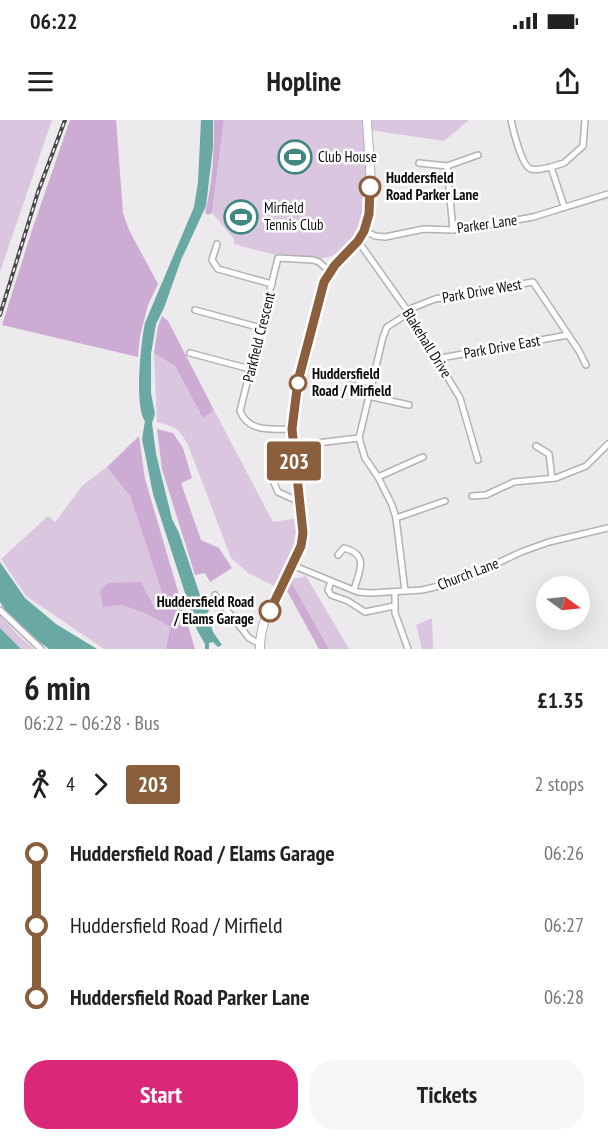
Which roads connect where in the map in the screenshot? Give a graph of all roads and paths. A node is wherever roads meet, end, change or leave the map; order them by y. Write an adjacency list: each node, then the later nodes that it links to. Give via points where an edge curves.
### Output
1 (367, 120): 11 (highway, via 370,199)
2 (511, 120): 7 (street, via 526,166 535,170)
3 (585, 120): 7 (street, via 583,146)
4 (478, 155): 6 (street)
5 (419, 163): 6 (street)
6 (447, 166): 10 (street)
7 (551, 167): 9 (street)
8 (608, 194): 9 (street, Parker Lane)
9 (564, 206): 10 (street, Parker Lane, via 518,220)
10 (453, 230): 11 (street, Parker Lane, via 424,229 385,237)
11 (364, 231): 12 (highway)
12 (358, 241): 14 (highway); 17 (street, Blakehall Drive)
13 (217, 244): 15 (street, via 212,260 218,269)
14 (330, 272): 15 (street, Parkfield Crescent, via 313,260 278,258); 28 (highway, via 304,353)
15 (272, 284): 18 (street, Parkfield Crescent)
16 (195, 310): 18 (street)
17 (408, 311): 19 (street, Park Drive West, via 435,299 533,282); 21 (street, Blakehall Drive); 25 (street, via 387,327)
18 (261, 328): 23 (street, Parkfield Crescent)
19 (568, 335): 21 (street, Park Drive East); 22 (street, Park Drive West)
20 (190, 353): 23 (street)
21 (435, 359): 34 (street, Blakehall Drive, via 460,398)
22 (586, 365)
23 (250, 369): 28 (street, Parkfield Crescent, via 240,411 242,418 260,429)
24 (333, 374): 25 (street)
25 (371, 383): 26 (street)
26 (368, 396): 27 (street); 29 (street)
27 (409, 405)
28 (292, 429): 40 (highway)
29 (360, 438): 30 (street); 36 (street, via 365,459)
30 (317, 443)
31 (608, 444): 37 (street, via 586,466)
32 (536, 446): 37 (street, via 549,454)
33 (423, 457): 36 (street)
34 (476, 457)
35 (268, 469): 40 (street, via 278,492)
36 (378, 477): 41 (street)
37 (552, 478): 38 (street, via 514,482 486,495)
38 (472, 496)
39 (445, 501): 41 (street)
40 (301, 503): 44 (highway, via 303,533)
41 (396, 518): 47 (street)
42 (608, 528): 47 (street, Church Lane, via 549,542 460,580)
43 (338, 555): 46 (street, via 344,548 360,557)
44 (292, 565): 45 (street, Church Lane); 52 (highway, via 270,611)
45 (331, 582): 46 (street, Church Lane); 50 (street, via 329,593 365,612)
46 (354, 590): 48 (street, Church Lane)
47 (405, 591): 48 (street, Church Lane)
48 (395, 592): 50 (street)
49 (215, 596): 52 (street)
50 (394, 606): 54 (street)
51 (0, 610): 53 (street)
52 (260, 647)
53 (41, 649)
54 (408, 649)

